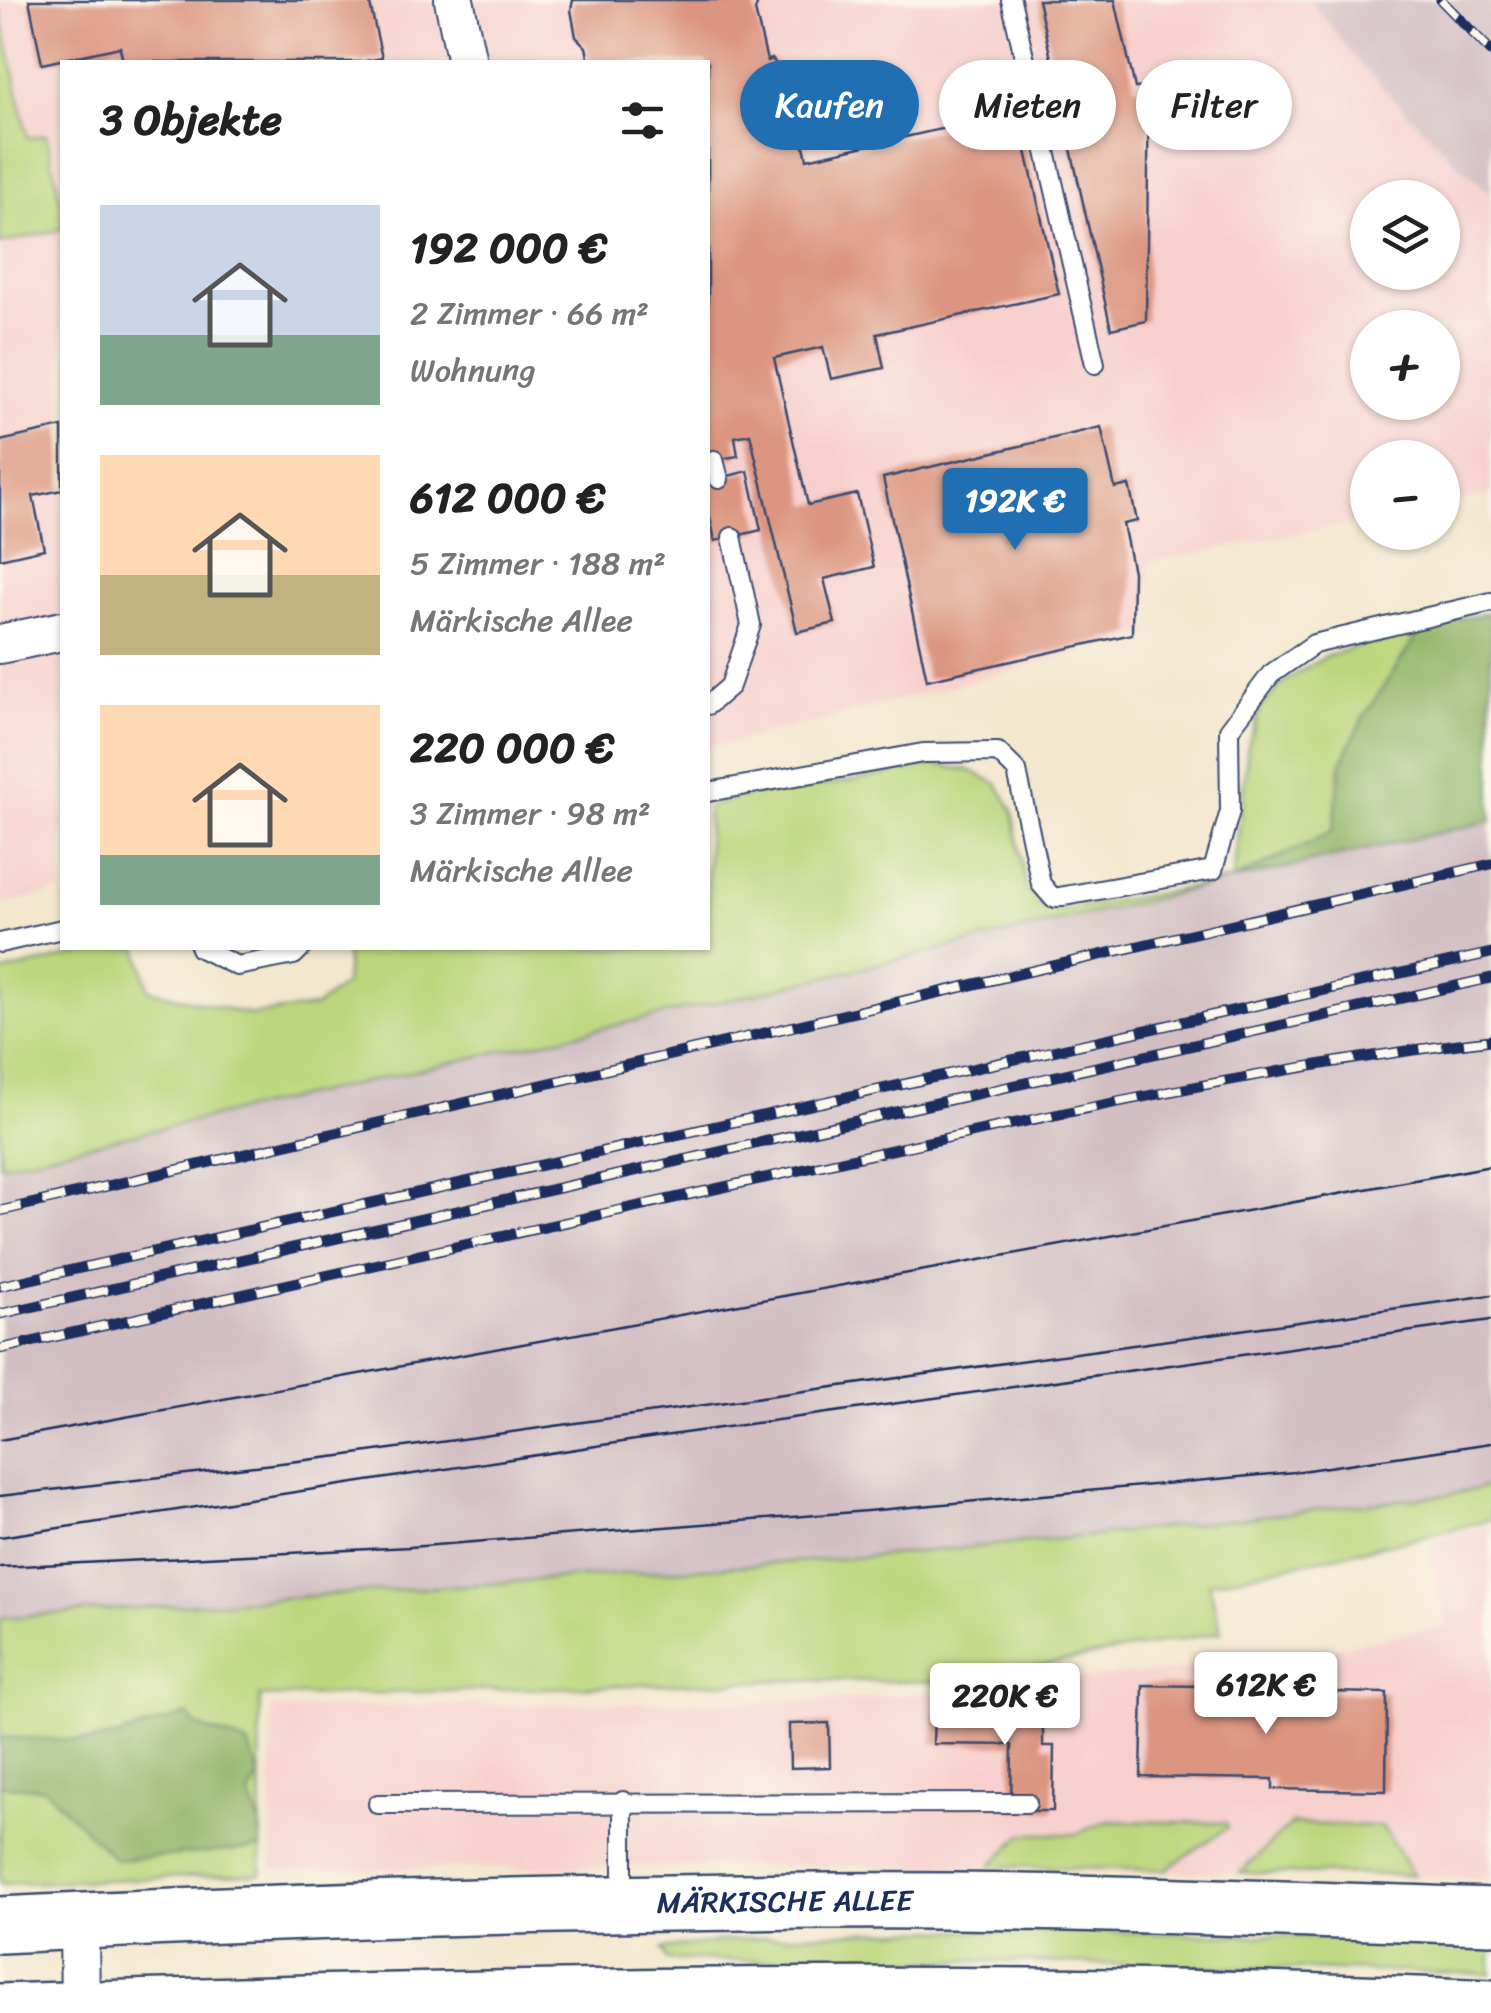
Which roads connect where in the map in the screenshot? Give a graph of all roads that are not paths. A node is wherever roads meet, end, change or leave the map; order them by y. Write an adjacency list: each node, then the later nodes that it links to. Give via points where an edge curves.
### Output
1 (454, 0): 3 (street)
2 (1011, 0): 4 (lane)
3 (466, 60)
4 (1096, 364)
5 (732, 537): 9 (lane, via 751,625 730,686)
6 (1491, 602): 10 (lane, via 1314,644 1271,674 1229,730 1230,811 1213,870 1054,898 1041,884 1018,771 998,752 923,753)
7 (60, 630): 8 (street)
8 (0, 644)
9 (710, 703)
10 (710, 792)
11 (60, 928): 12 (lane)
12 (0, 943)
13 (204, 950): 14 (lane, via 237,966)
14 (299, 950)
15 (623, 1801): 16 (lane); 17 (lane); 18 (lane)
16 (1028, 1803)
17 (378, 1804)
18 (623, 1905): 19 (main road, MÄRKISCHE ALLEE, via 932,1901); 20 (main road, MÄRKISCHE ALLEE)
19 (1491, 1916)
20 (79, 1921): 21 (main road, MÄRKISCHE ALLEE); 23 (street)
21 (0, 1925)
22 (1491, 2008): 23 (main road, via 819,1994)
23 (80, 2011): 24 (main road)
24 (0, 2012)

